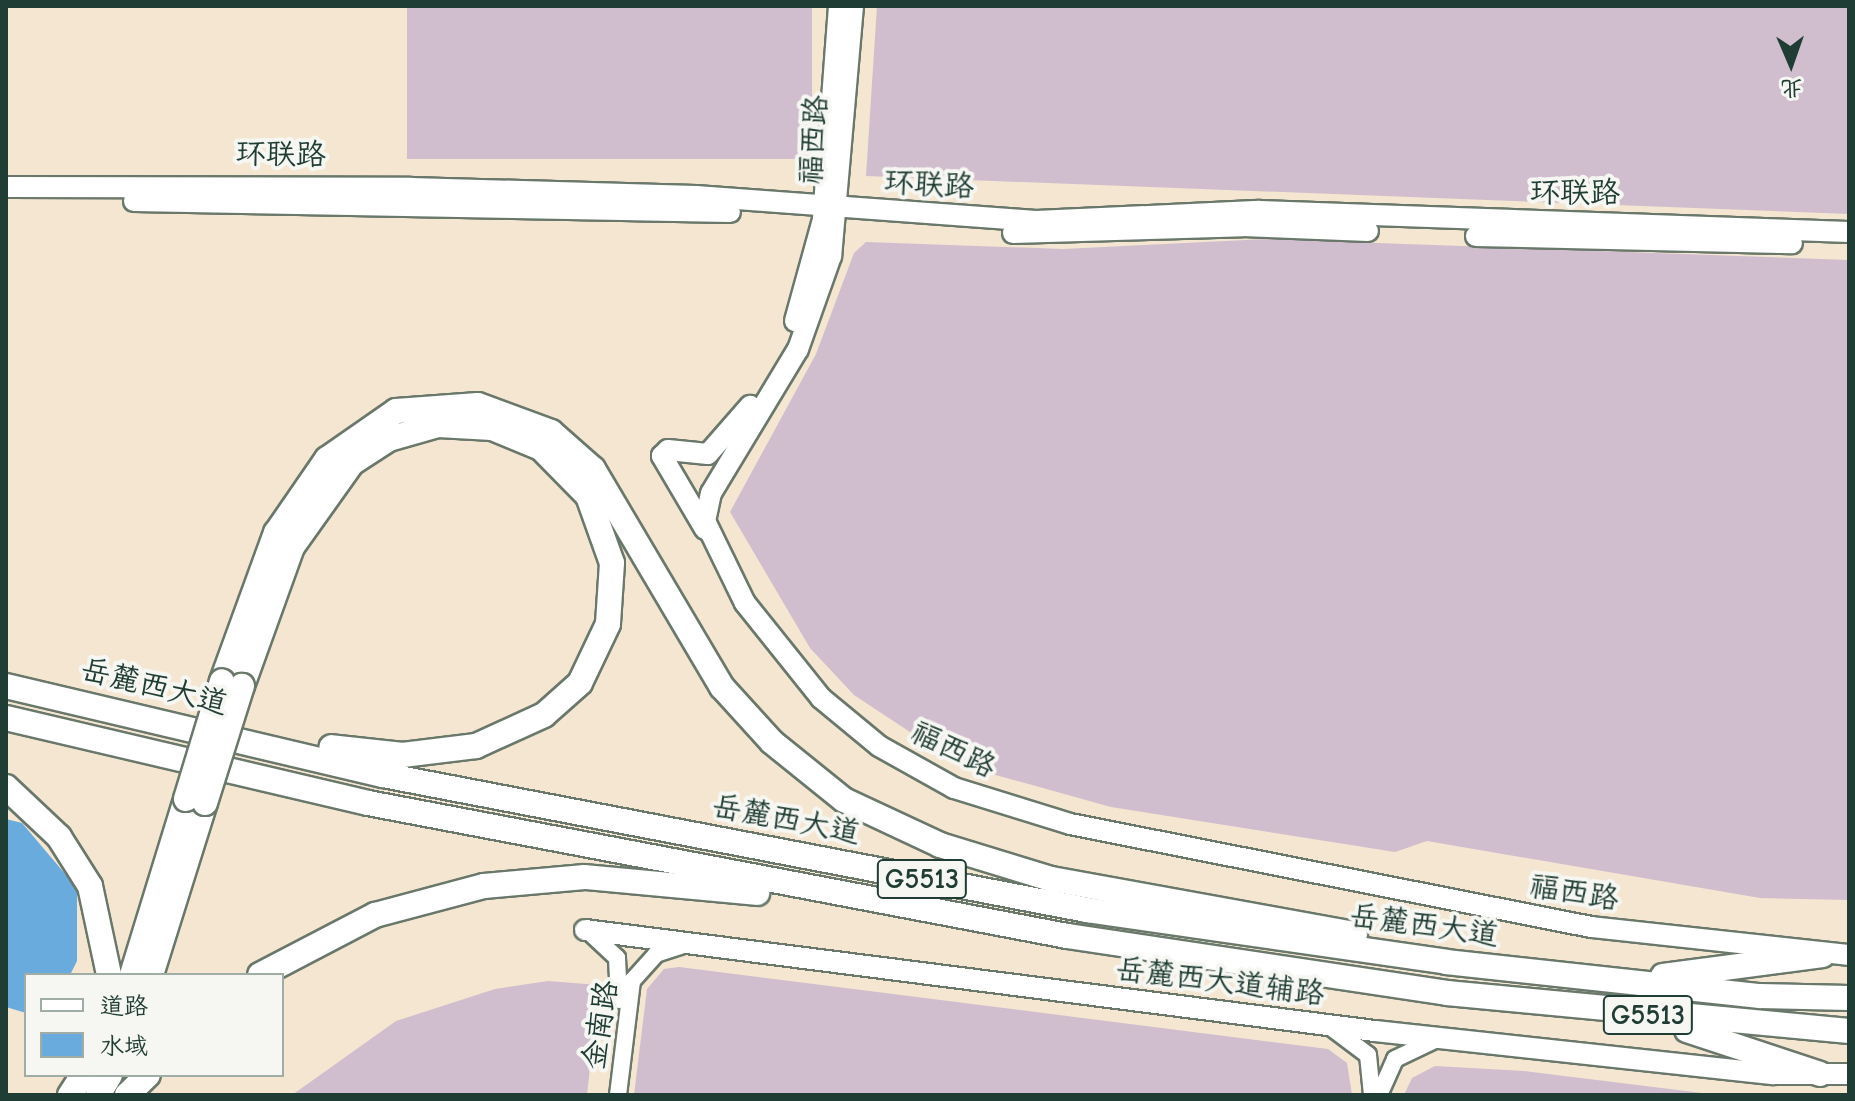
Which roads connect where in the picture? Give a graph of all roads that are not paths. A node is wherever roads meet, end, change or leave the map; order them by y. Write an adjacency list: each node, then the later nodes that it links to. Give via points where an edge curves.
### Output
1 (839, 6): 5 (main road)
2 (853, 6): 5 (main road, 福西路)
3 (6, 187): 5 (main road, 环联路, via 441,188)
4 (6, 201): 5 (main road, 环联路)
5 (830, 214): 6 (main road, 环联路, via 1036,221 1260,211); 7 (main road, 环联路, via 1045,235 1243,226); 8 (main road, 福西路, via 798,349 711,493); 8 (main road, via 803,301 748,410 708,454 668,450 662,456)
6 (1849, 232)
7 (1849, 246)
8 (708, 534): 17 (main road, 福西路, via 796,673 879,746 954,788 1085,828 1382,890 1708,944)
9 (6, 674): 10 (highway, via 360,753 476,746 544,715 592,665 613,584 600,518 560,464 515,436 438,425 389,439 352,463 306,522)
10 (232, 684): 14 (highway, bridge); 23 (highway, via 276,533 327,459 396,411 478,405 551,432 593,469 722,687 772,742 844,800 940,845 1051,879)
11 (6, 686): 23 (highway, 岳麓西大道 / G5513, via 383,775 959,886)
12 (6, 718): 25 (highway, 岳麓西大道 / G5513, via 368,803 952,916)
13 (6, 787): 19 (highway, via 59,837 90,886)
14 (196, 801): 20 (highway); 21 (highway)
15 (585, 930): 16 (main road, 岳麓西大道辅路); 37 (street, 金南路, via 612,949 620,967)
16 (684, 946): 28 (main road, 岳麓西大道辅路); 38 (street, 金南路, via 656,954 632,981)
17 (1823, 955): 18 (main road); 24 (highway)
18 (1849, 955)
19 (109, 973)
20 (133, 973)
21 (152, 973)
22 (263, 973): 25 (highway, via 331,933 420,901 484,886 585,877 758,893 1294,987)
23 (1541, 973): 24 (highway, 岳麓西大道 / G5513)
24 (1625, 981): 26 (highway, 岳麓西大道 / G5513)
25 (1447, 993): 27 (highway, 岳麓西大道 / G5513)
26 (1849, 998)
27 (1635, 1013): 29 (highway, 岳麓西大道 / G5513); 31 (highway)
28 (1323, 1025): 30 (main road, 岳麓西大道辅路); 39 (street, via 1368,1055)
29 (1849, 1031)
30 (1442, 1039): 31 (main road, 岳麓西大道辅路); 40 (street, via 1404,1050 1387,1067)
31 (1820, 1074): 32 (main road, 岳麓西大道辅路)
32 (1849, 1074)
33 (105, 1077): 35 (highway)
34 (146, 1077): 36 (highway)
35 (83, 1085)
36 (127, 1095)
37 (609, 1095)
38 (618, 1095)
39 (1372, 1095)
40 (1380, 1095)

